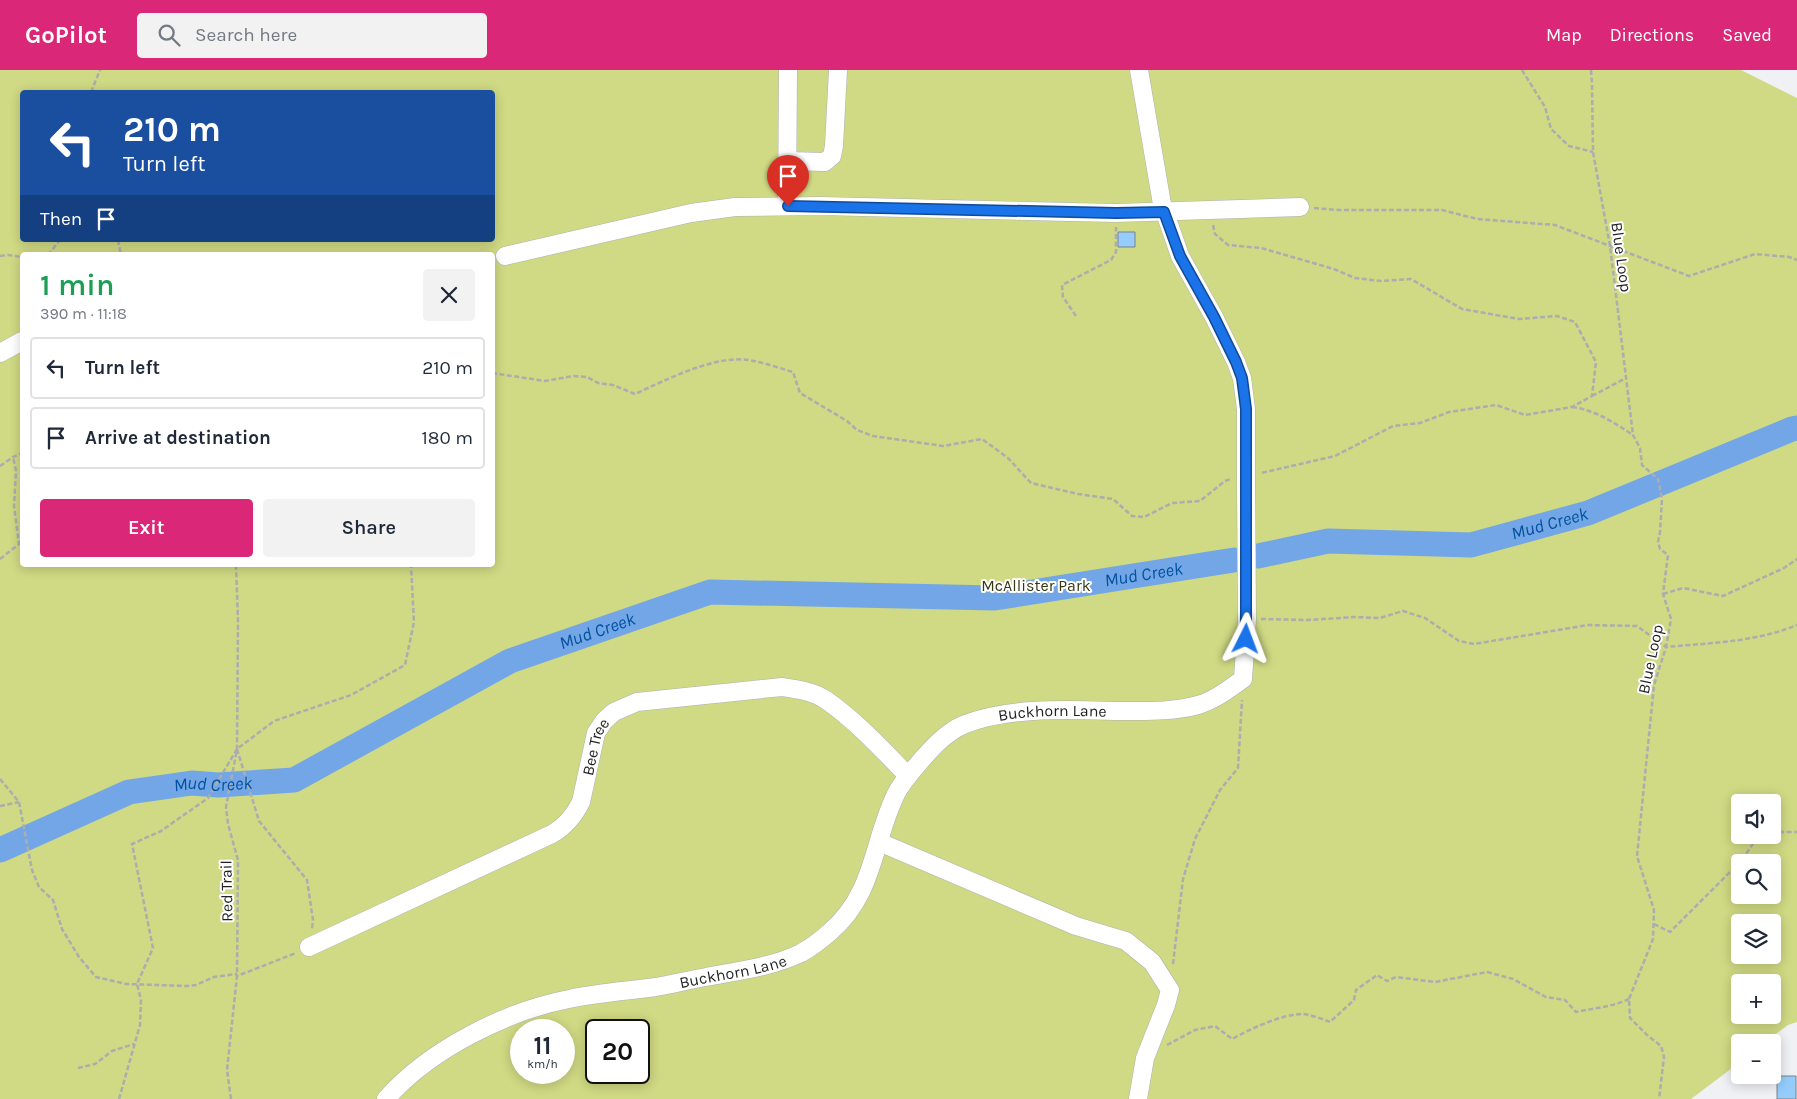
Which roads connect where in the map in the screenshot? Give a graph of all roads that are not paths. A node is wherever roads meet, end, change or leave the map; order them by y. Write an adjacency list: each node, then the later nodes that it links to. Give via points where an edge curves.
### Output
1 (788, 70): 4 (lane)
2 (838, 70): 4 (lane, via 832,156 825,162)
3 (1138, 70): 7 (lane)
4 (788, 161): 5 (lane)
5 (788, 206): 7 (lane); 8 (lane, via 735,207 691,213)
6 (1300, 207): 7 (lane)
7 (1164, 212): 11 (lane, Buckhorn Lane, via 1180,256 1214,317 1242,378 1246,409 1247,619 1243,679 1217,697 1161,711 1022,712 973,722 936,743)
8 (505, 256)
9 (20, 342): 10 (lane)
10 (0, 353)
11 (908, 776): 12 (lane, Buckhorn Lane, via 893,802); 13 (lane, Bee Tree, via 871,737 825,699 794,688 638,702 614,712 596,733 581,802 562,828)
12 (879, 842): 14 (lane, Buckhorn Lane, via 861,894 852,909 821,940 800,954 733,972 569,998 509,1016 419,1067); 15 (lane, via 1076,926 1126,941 1152,962 1170,990 1145,1058)
13 (309, 948)
14 (386, 1099)
15 (1138, 1099)

